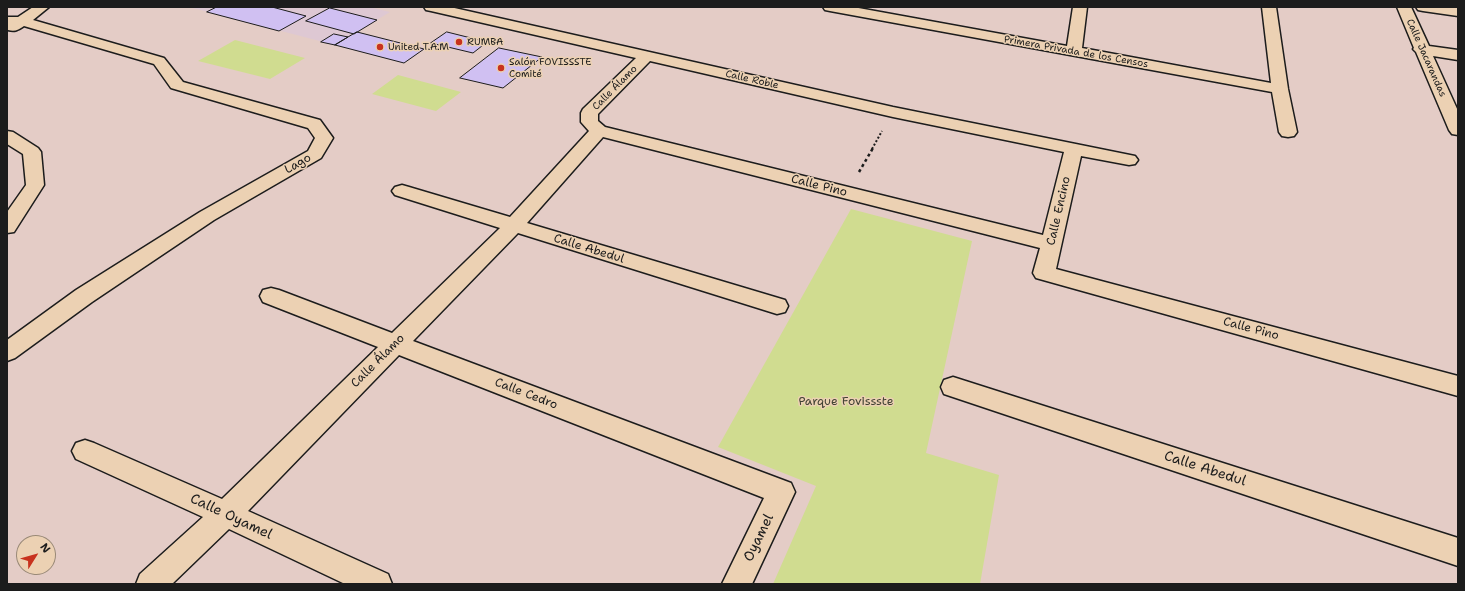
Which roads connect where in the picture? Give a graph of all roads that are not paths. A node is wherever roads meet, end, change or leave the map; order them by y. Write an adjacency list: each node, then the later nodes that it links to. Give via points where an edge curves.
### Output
1 (42, 7): 10 (street, Lago)
2 (431, 7): 15 (street, Calle Roble)
3 (830, 7): 11 (street, Primera Privada de los Censos)
4 (917, 7): 11 (street)
5 (1080, 7): 13 (street)
6 (1269, 7): 16 (street)
7 (1404, 7): 12 (street, Calle Jacarandas)
8 (1423, 7): 9 (street)
9 (1458, 12)
10 (11, 18): 32 (street, Lago, via 159,61 177,85 314,124 324,138 315,154 208,216 84,296)
11 (910, 22): 13 (street, Primera Privada de los Censos)
12 (1422, 49): 14 (street); 17 (street, Calle Jacarandas)
13 (1074, 52): 16 (street, Primera Privada de los Censos)
14 (1458, 55)
15 (647, 56): 18 (street, Calle Álamo, via 590,113); 22 (street, Calle Roble)
16 (1280, 89): 20 (street)
17 (1452, 102): 19 (street, Calle Jacarandas)
18 (594, 127): 25 (street, Calle Álamo); 27 (street, Calle Pino)
19 (1458, 130)
20 (1288, 132)
21 (7, 136): 26 (street, via 32,152 35,185)
22 (1073, 150): 23 (street, Calle Roble); 27 (street, Calle Encino)
23 (1129, 160)
24 (402, 191): 25 (street, Calle Abedul)
25 (513, 226): 30 (street, Calle Abedul); 31 (street, Calle Álamo)
26 (7, 227)
27 (1051, 244): 28 (street, Calle Encino)
28 (1044, 273): 33 (street, Calle Pino)
29 (271, 296): 31 (street, Calle Cedro)
30 (777, 306)
31 (396, 344): 36 (street, Calle Cedro); 37 (street, Calle Álamo)
32 (7, 352)
33 (1458, 386)
34 (953, 387): 38 (street, Calle Abedul)
35 (85, 451): 37 (street, Calle Oyamel)
36 (781, 492): 41 (street, Oyamel)
37 (226, 514): 39 (street, Calle Álamo); 40 (street, Calle Oyamel)
38 (1458, 552)
39 (151, 584)
40 (377, 584)
41 (737, 584)

